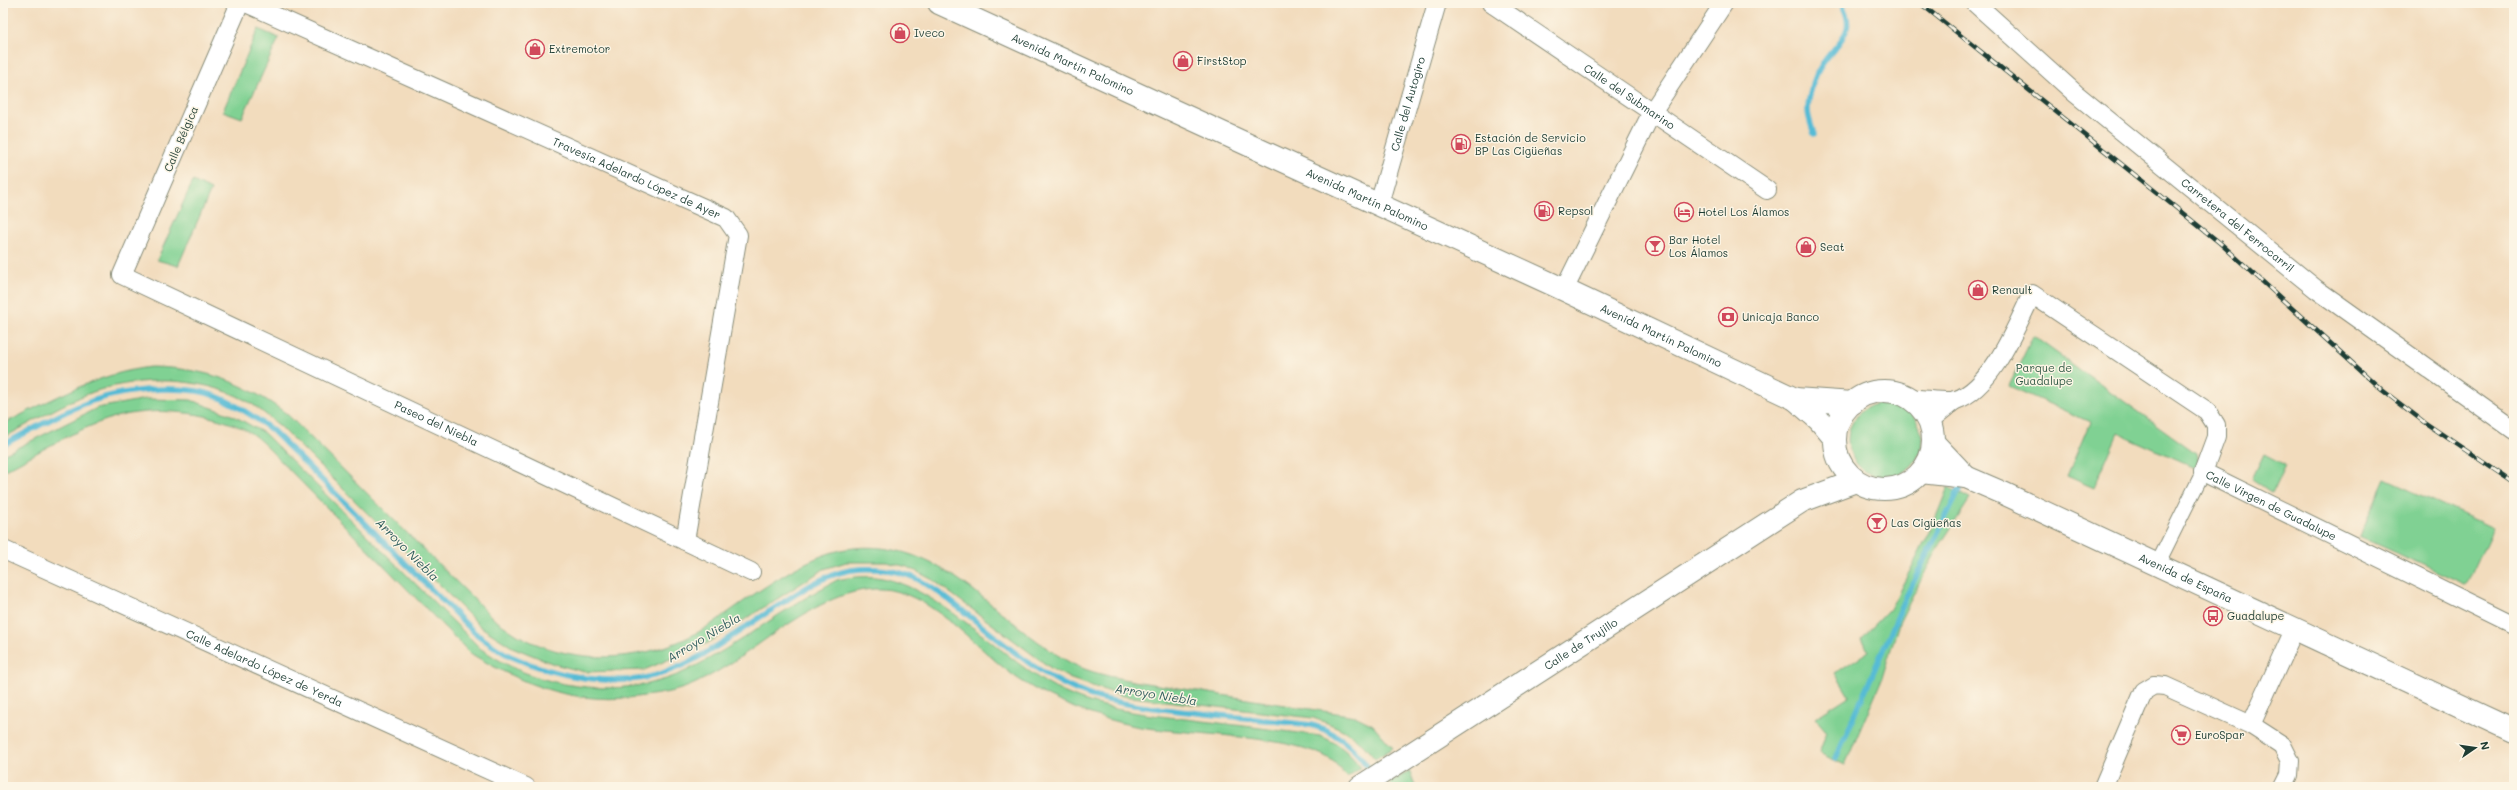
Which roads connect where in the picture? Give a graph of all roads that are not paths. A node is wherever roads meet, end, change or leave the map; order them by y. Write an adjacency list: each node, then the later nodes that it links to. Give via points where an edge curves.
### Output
1 (240, 3): 11 (street, Calle Bélgica)
2 (246, 3): 27 (street, Travesía Adelardo López de Ayer, via 726,218 738,235)
3 (939, 3): 10 (main road, Avenida Martín Palomino)
4 (1437, 3): 10 (street, Calle del Autogiro)
5 (1491, 3): 8 (street, Calle del Submarino)
6 (1724, 3): 8 (street)
7 (1975, 3): 18 (street, Carretera del Ferrocarril, via 2076,94 2316,289)
8 (1652, 112): 9 (street, Calle del Submarino); 12 (street)
9 (1767, 190)
10 (1379, 204): 12 (main road, Avenida Martín Palomino)
11 (122, 275): 27 (street, Paseo del Niebla)
12 (1564, 290): 14 (main road, Avenida Martín Palomino)
13 (1909, 398): 15 (street); 16 (main road, via 1895,393 1880,392 1866,395); 17 (main road, via 1921,408)
14 (1795, 399): 16 (main road, Avenida Martín Palomino); 19 (main road, Avenida Martín Palomino, via 1819,420)
15 (1955, 400): 17 (street, Calle Virgen de Guadalupe); 23 (street, Calle Virgen de Guadalupe, via 1975,387 1994,367 2032,294 2207,411 2216,425 2216,437)
16 (1853, 403): 19 (main road, via 1841,419)
17 (1929, 421): 20 (main road)
18 (2514, 430)
19 (1835, 439): 21 (main road)
20 (1933, 442): 22 (main road, via 1930,458); 24 (main road, Avenida de España)
21 (1840, 461): 25 (main road); 26 (main road)
22 (1921, 472): 24 (main road, Avenida de España); 25 (main road, via 1902,486 1886,490)
23 (2203, 472): 29 (street); 31 (street, Calle Virgen de Guadalupe)
24 (1966, 477): 29 (main road, Avenida de España)
25 (1856, 481): 26 (main road)
26 (1802, 501): 36 (main road, Calle de Trujillo)
27 (685, 541): 30 (street, Paseo del Niebla)
28 (4, 550): 35 (street, Calle Adelardo López de Yerda)
29 (2157, 566): 32 (main road, Avenida de España)
30 (751, 572)
31 (2514, 625)
32 (2294, 630): 33 (street); 34 (main road, Avenida de España)
33 (2251, 725): 37 (street, via 2165,686 2154,685 2144,691); 38 (street, via 2282,745 2290,762 2289,775)
34 (2514, 731)
35 (526, 787)
36 (1360, 787)
37 (2104, 787)
38 (2283, 787)

